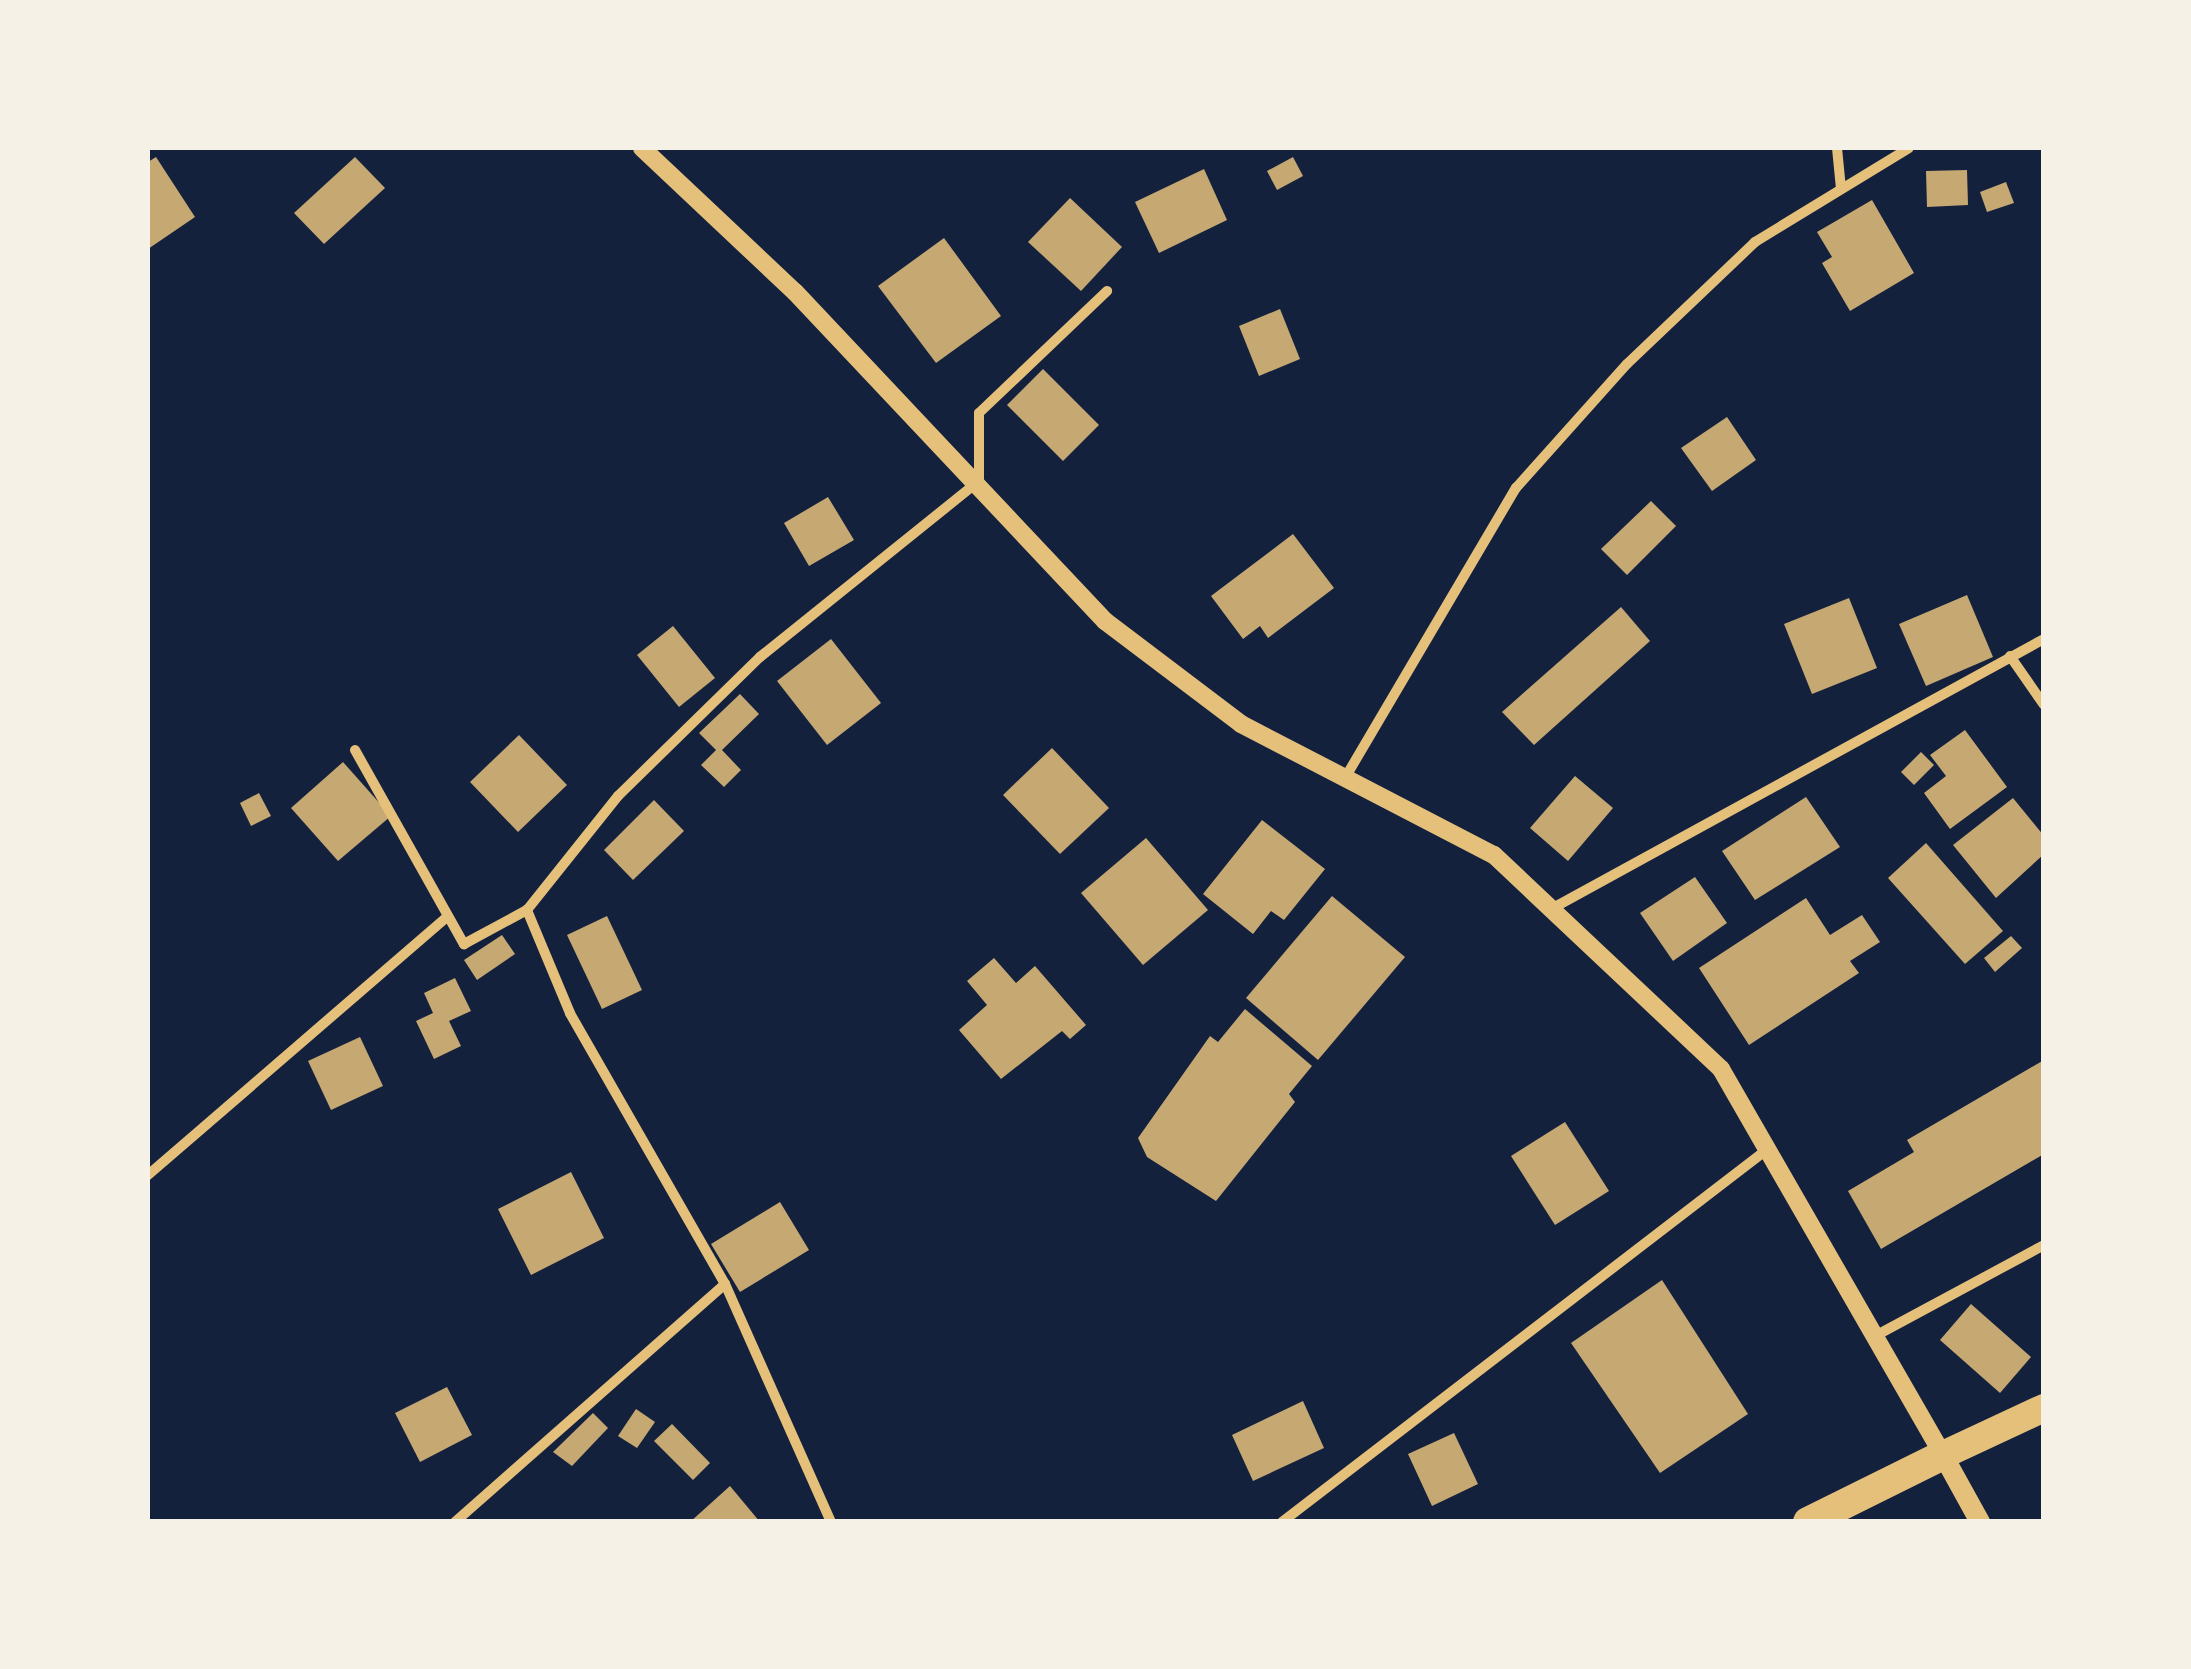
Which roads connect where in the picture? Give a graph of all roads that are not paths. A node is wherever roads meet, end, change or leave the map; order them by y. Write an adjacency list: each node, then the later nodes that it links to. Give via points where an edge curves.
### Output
1 (642, 148): 6 (street, via 795,292)
2 (1836, 148): 4 (street)
3 (1909, 148): 4 (street)
4 (1841, 189): 11 (street, via 1754,242 1626,364 1516,488)
5 (1107, 291): 6 (street, via 980,413)
6 (976, 484): 11 (street, via 1104,620 1240,724); 13 (street, via 760,657 618,796)
7 (2044, 639): 8 (street)
8 (2010, 656): 9 (street); 12 (street)
9 (2044, 705)
10 (355, 750): 14 (street)
11 (1345, 778): 12 (street, via 1494,854)
12 (1552, 908): 15 (street, via 1721,1069)
13 (527, 910): 14 (street, via 464,944); 18 (street, via 570,1012)
14 (448, 916): 16 (street)
15 (1770, 1147): 19 (street); 24 (street)
16 (148, 1174)
17 (2044, 1244): 19 (street)
18 (725, 1284): 22 (street); 23 (street)
19 (1876, 1334): 21 (street)
20 (2044, 1408): 21 (highway)
21 (1944, 1455): 25 (highway); 26 (main road)
22 (455, 1522)
23 (831, 1522)
24 (1282, 1522)
25 (1808, 1522)
26 (1980, 1522)

